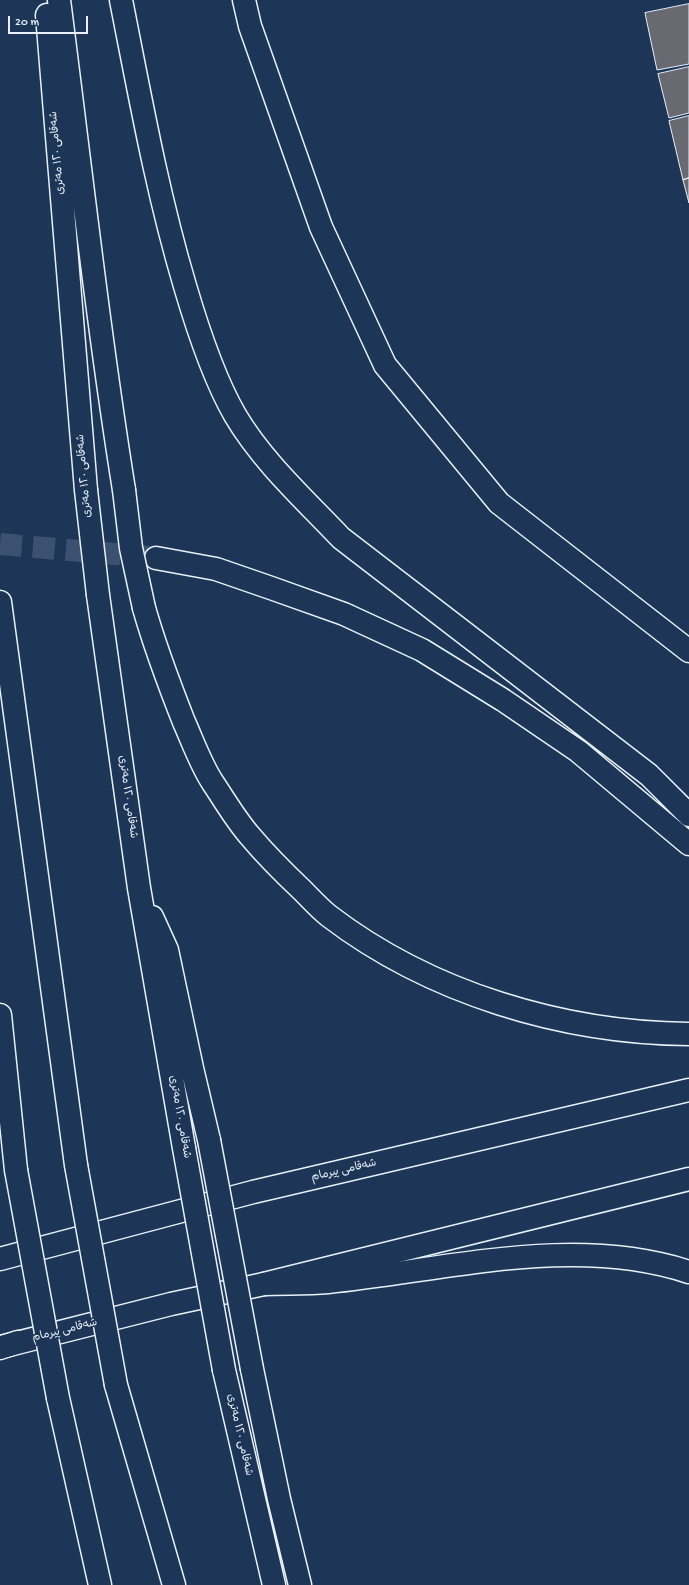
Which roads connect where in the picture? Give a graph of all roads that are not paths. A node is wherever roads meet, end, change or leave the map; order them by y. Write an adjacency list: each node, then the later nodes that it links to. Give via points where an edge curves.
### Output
1 (45, 0): 10 (main road, شەقامی ١٢٠ مەتری, bridge, via 86,490 98,595)
2 (59, 0): 12 (main road, bridge, via 103,346 132,548 144,608 165,676 212,782 249,835 328,915 378,949 423,973 485,998 558,1019 621,1030)
3 (121, 0): 8 (main road, via 160,193 193,315 222,388 254,443 296,492 341,538 649,775)
4 (244, 0): 7 (main road, via 250,26 321,227 385,365 499,503)
5 (156, 558): 9 (main road, via 216,570 271,588 344,614 422,650 578,750)
6 (0, 602): 21 (main road, bridge, via 76,1164 116,1385)
7 (689, 651)
8 (689, 815)
9 (689, 844)
10 (140, 888): 22 (main road, شەقامی ١٢٠ مەتری, bridge, via 224,1370); 23 (main road, bridge, via 167,950 209,1140 282,1514)
11 (0, 1015): 13 (main road)
12 (689, 1034)
13 (2, 1047): 20 (main road, bridge, via 16,1170 58,1398)
14 (689, 1090): 16 (main road, شەقامی پیرمام, via 254,1192)
15 (689, 1179): 18 (main road, شەقامی پیرمام)
16 (0, 1260)
17 (689, 1272): 18 (main road, via 634,1259 589,1256 528,1257 326,1282)
18 (264, 1284): 19 (main road, شەقامی پیرمام, via 172,1304)
19 (6, 1346)
20 (100, 1585)
21 (174, 1585)
22 (274, 1585)
23 (300, 1585)

